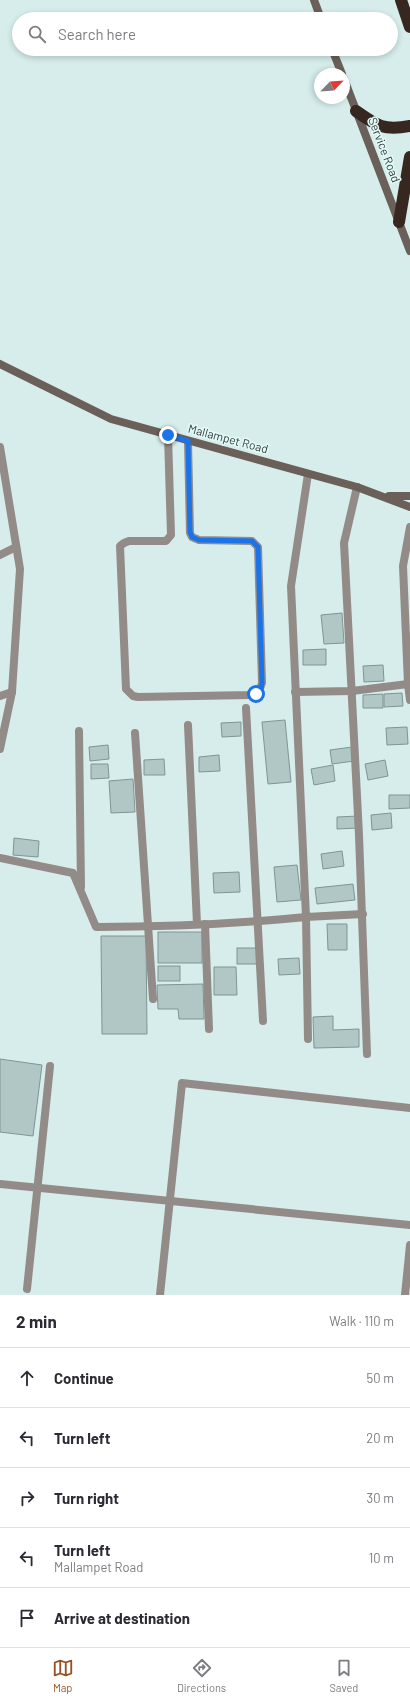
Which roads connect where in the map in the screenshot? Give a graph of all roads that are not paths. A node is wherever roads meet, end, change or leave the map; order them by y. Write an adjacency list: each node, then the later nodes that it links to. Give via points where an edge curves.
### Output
1 (314, 0): 3 (main road)
2 (401, 0): 4 (highway)
3 (318, 12)
4 (410, 27)
5 (335, 56): 6 (main road)
6 (340, 68)
7 (350, 95): 8 (main road, Service Road)
8 (356, 111): 9 (highway, via 376,125 395,129); 11 (main road, Service Road)
9 (410, 126)
10 (410, 157): 11 (highway)
11 (399, 222): 12 (main road, Service Road)
12 (410, 251)
13 (0, 364): 14 (main road, Mallampet Road, via 111,419)
14 (168, 435): 15 (main road, Mallampet Road); 15 (street, via 171,535 166,541 129,541 120,546 126,689 138,697 256,694 262,683 258,547 252,541 199,540 192,537)
15 (188, 441): 17 (main road, Mallampet Road)
16 (0, 448): 23 (street)
17 (308, 474): 18 (main road, Mallampet Road); 28 (street, via 291,586)
18 (357, 487): 19 (main road, Mallampet Road); 26 (street, via 344,543)
19 (382, 496): 20 (main road); 21 (main road, Mallampet Road)
20 (410, 496)
21 (410, 506)
22 (410, 527): 25 (street, via 403,566)
23 (16, 547): 24 (street); 27 (street, via 20,569)
24 (0, 555)
25 (408, 684): 26 (street); 30 (street)
26 (352, 691): 28 (street); 38 (street)
27 (12, 692): 29 (street); 35 (street)
28 (295, 692): 39 (street)
29 (0, 696)
30 (410, 700)
31 (246, 708): 40 (street)
32 (188, 726): 41 (street)
33 (79, 731): 37 (street)
34 (135, 733): 43 (street)
35 (0, 749)
36 (0, 858): 37 (street, via 73,873)
37 (81, 892): 43 (street, via 96,927)
38 (363, 914): 39 (street); 48 (street)
39 (306, 917): 40 (street); 47 (street)
40 (258, 922): 42 (street); 45 (street)
41 (197, 924): 42 (street); 43 (street)
42 (206, 924): 46 (street)
43 (148, 927): 44 (street)
44 (153, 999)
45 (263, 1021)
46 (210, 1029)
47 (308, 1039)
48 (367, 1054)
49 (50, 1066): 52 (street)
50 (410, 1108): 53 (street, via 182,1084)
51 (0, 1184): 52 (street)
52 (37, 1187): 53 (street); 56 (street)
53 (170, 1201): 54 (street); 57 (street)
54 (410, 1225)
55 (410, 1245): 58 (street)
56 (27, 1289)
57 (160, 1295)
58 (405, 1295)

